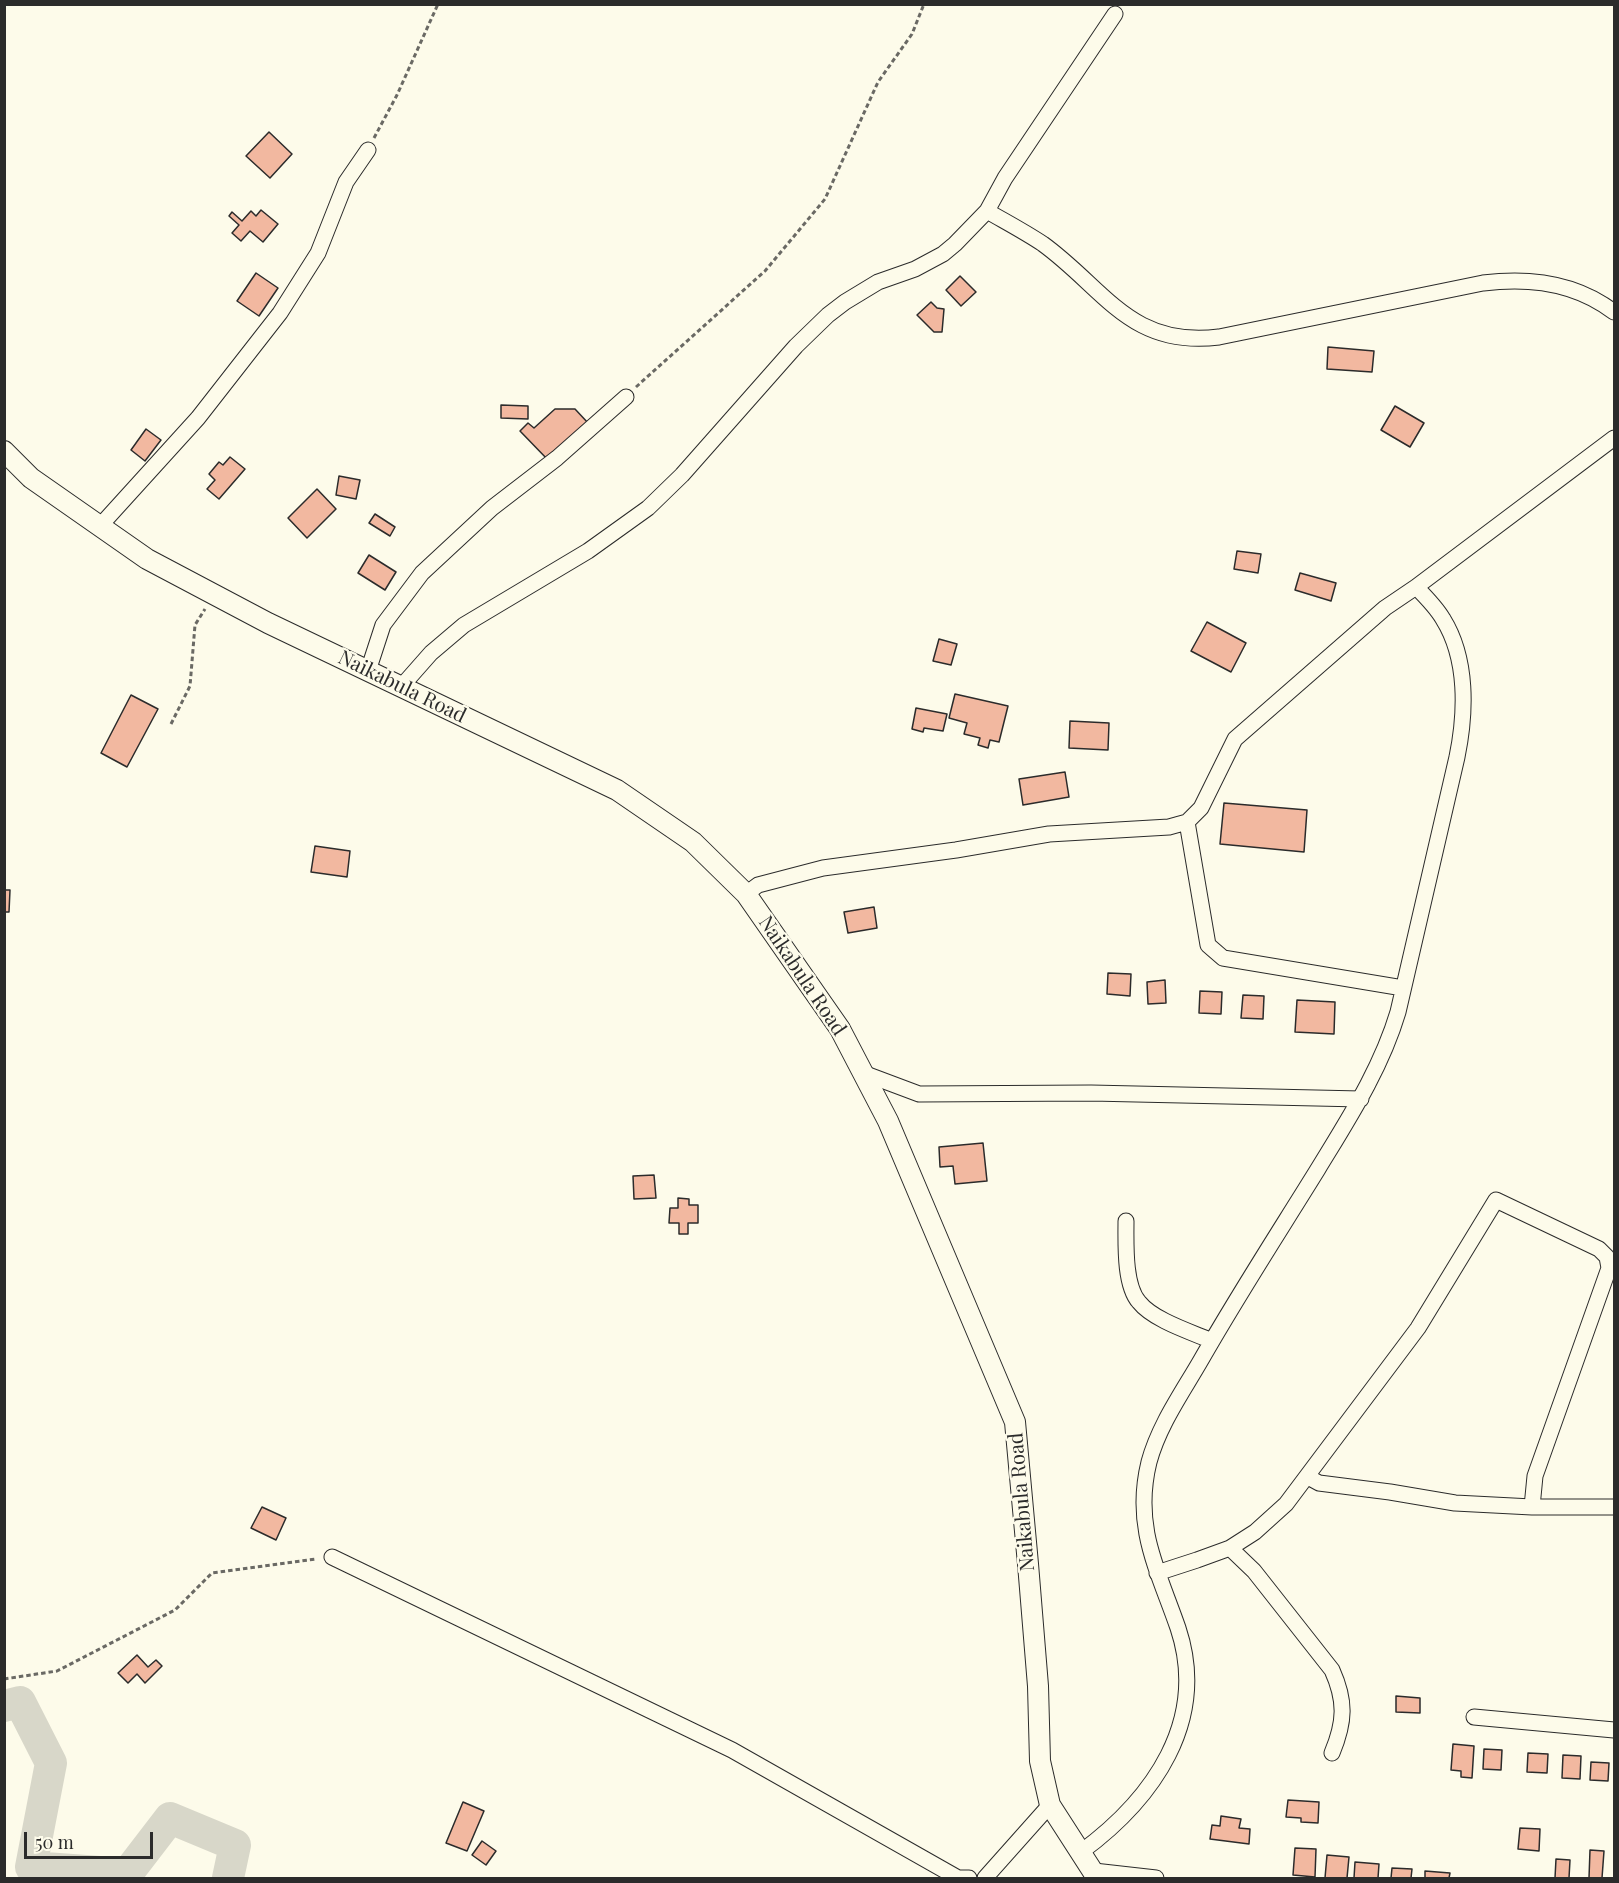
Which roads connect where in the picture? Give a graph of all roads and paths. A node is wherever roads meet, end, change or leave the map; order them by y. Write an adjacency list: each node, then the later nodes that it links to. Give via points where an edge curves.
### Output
1 (438, 4): 4 (path)
2 (924, 4): 7 (path, via 912,33 878,81 825,200 765,271)
3 (1115, 14): 5 (street)
4 (368, 150): 10 (street, via 346,182 318,253 280,313 198,418)
5 (987, 211): 6 (street, via 1043,245 1130,319 1149,329 1186,339 1219,337 1504,280 1562,286); 14 (street, via 943,254 878,282 828,315 648,508 602,542 464,626 431,653)
6 (1614, 312)
7 (626, 397): 13 (street, via 492,508 422,573 383,625)
8 (1614, 438): 11 (street)
9 (4, 451): 10 (street, Naikabula Road, via 31,478)
10 (100, 526): 12 (street, Naikabula Road, via 147,559)
11 (1416, 587): 16 (street, via 1385,608 1234,739 1201,808); 18 (street, via 1443,619 1455,642 1463,705 1457,757)
12 (214, 595): 13 (street, Naikabula Road); 15 (path, via 195,625 190,686)
13 (368, 671): 14 (street, Naikabula Road)
14 (401, 687): 17 (street, Naikabula Road, via 617,790 693,842)
15 (171, 724)
16 (1187, 822): 17 (street, via 1169,827 1049,834 823,868 758,885); 18 (street, via 1208,945 1222,958)
17 (746, 894): 19 (street, Naikabula Road, via 840,1029)
18 (1403, 988): 20 (street, via 1389,1041)
19 (863, 1073): 20 (street, via 919,1094); 33 (street, Naikabula Road, via 888,1121 1015,1422 1038,1686 1040,1761)
20 (1361, 1099): 22 (street)
21 (1126, 1221): 22 (street, via 1130,1285 1137,1301 1166,1321)
22 (1212, 1341): 28 (street, via 1158,1435 1149,1464 1144,1494 1145,1527)
23 (1308, 1477): 24 (street, via 1319,1483 1455,1503); 24 (street, via 1418,1328 1496,1200 1599,1248 1609,1269 1535,1476); 26 (street, via 1266,1523)
24 (1532, 1507): 25 (street)
25 (1614, 1508)
26 (1230, 1548): 28 (street); 32 (street, via 1254,1571 1332,1670 1343,1706)
27 (332, 1557): 29 (path, via 212,1573 175,1610 57,1671); 36 (street, via 732,1750 958,1878)
28 (1157, 1573): 34 (street, via 1183,1649 1186,1687 1182,1720 1168,1758 1146,1791 1120,1821)
29 (4, 1680)
30 (1474, 1717): 31 (street)
31 (1614, 1730)
32 (1332, 1754)
33 (1050, 1805): 34 (street, Naikabula Road); 37 (street)
34 (1081, 1852): 35 (street, Naikabula Road)
35 (1096, 1875): 38 (street)
36 (969, 1878)
37 (985, 1878)
38 (1156, 1878)

